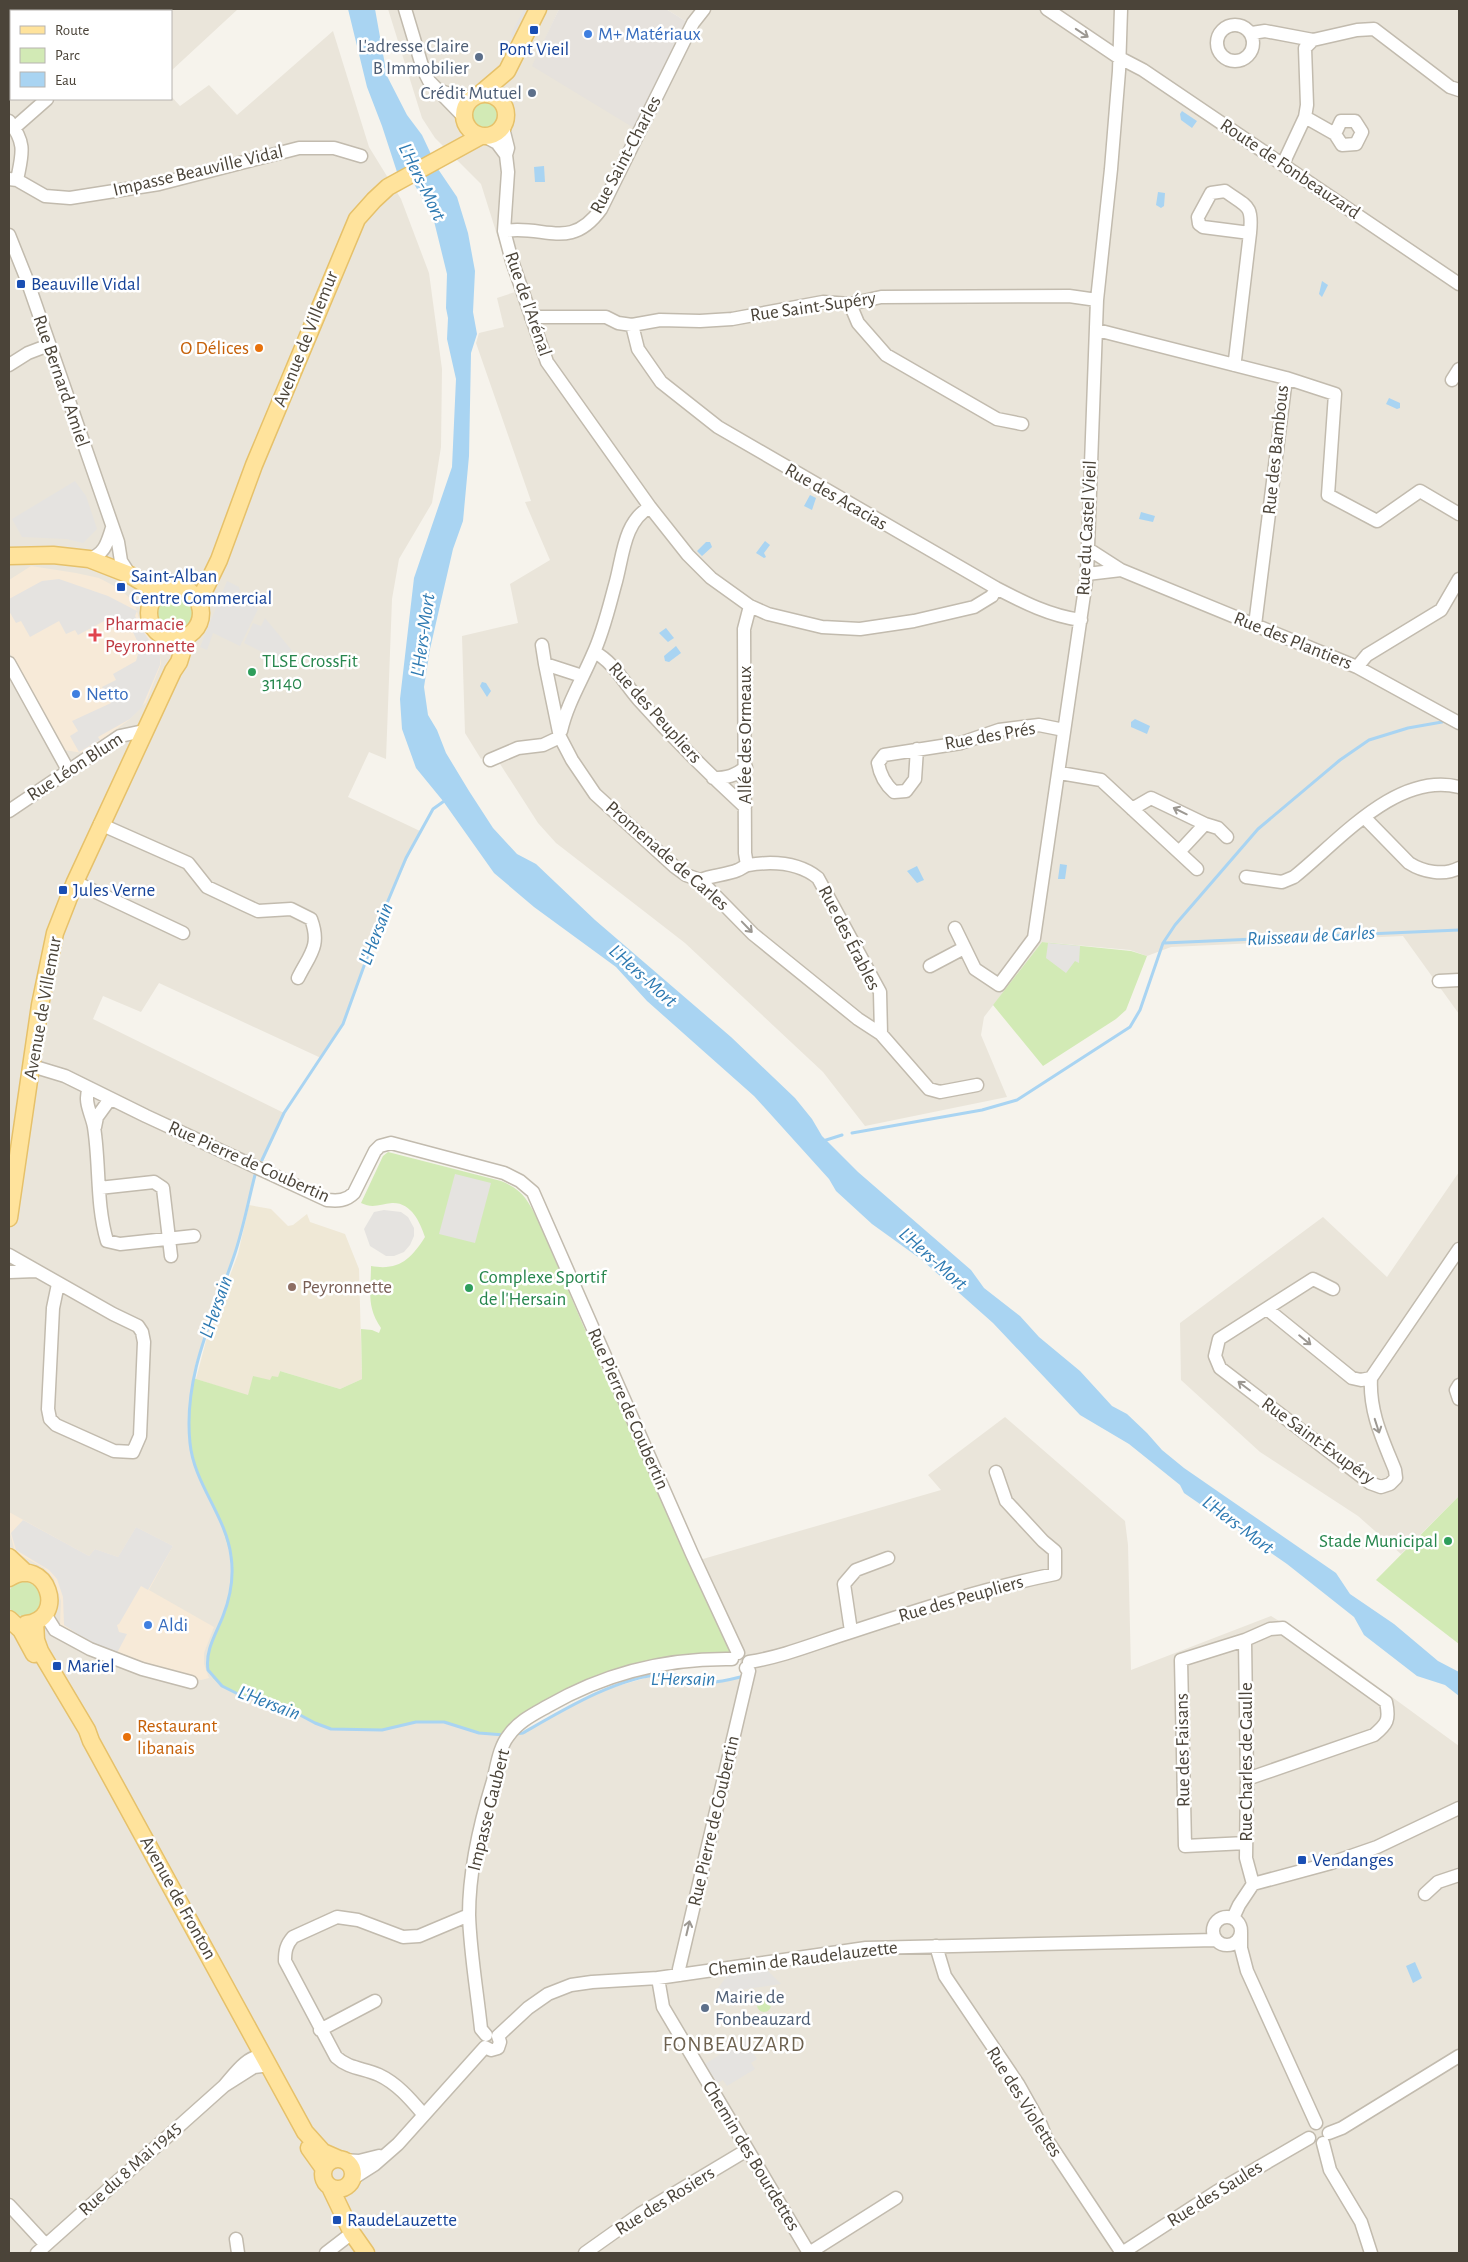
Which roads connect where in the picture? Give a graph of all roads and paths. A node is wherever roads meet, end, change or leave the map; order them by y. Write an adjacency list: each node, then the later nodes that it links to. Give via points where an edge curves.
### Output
1 (405, 9): 10 (street, via 424,69)
2 (538, 9): 9 (main road)
3 (704, 9): 26 (street, Rue Saint-Charles, via 693,23 594,218 577,230 558,235)
4 (1046, 9): 8 (street, Route de Fonbeauzard, one-way to 8)
5 (1121, 9): 8 (street, Rue du Castel Vieil)
6 (1252, 33): 7 (street, via 1265,31)
7 (1313, 40): 11 (street, via 1374,29 1450,87); 15 (street, via 1305,48 1308,105)
8 (1118, 57): 24 (street, Route de Fonbeauzard); 30 (street, Rue du Castel Vieil, via 1111,169)
9 (507, 71): 12 (main road); 14 (main road)
10 (438, 90): 12 (street, via 458,97); 16 (street)
11 (1459, 90)
12 (477, 95): 14 (main road, via 490,94); 16 (main road, via 466,105)
13 (46, 100): 18 (street)
14 (502, 104): 17 (main road, via 506,111)
15 (1305, 117): 19 (street); 24 (street)
16 (465, 119): 20 (main road, via 473,132); 21 (main road, Avenue de Villemur, via 464,128)
17 (504, 122): 20 (main road, via 496,132); 22 (street, Rue de l'Arénal)
18 (11, 124): 25 (street, via 23,148 23,159)
19 (1335, 134)
20 (482, 136): 21 (main road, Avenue de Villemur); 22 (street, via 497,143)
21 (444, 155): 46 (main road, Avenue de Villemur, via 388,187 364,211 349,236)
22 (506, 155): 26 (street, Rue de l'Arénal, via 508,180)
23 (362, 156): 25 (street, Impasse Beauville Vidal, via 334,148 299,148 159,184 70,198 45,196)
24 (1283, 164): 29 (street, Route de Fonbeauzard)
25 (13, 180)
26 (504, 231): 32 (street, Rue de l'Arénal)
27 (1250, 233): 37 (street)
28 (9, 235): 35 (street, Rue Bernard Amiel)
29 (1459, 284)
30 (1097, 300): 31 (street, Rue Saint-Supéry, via 1069,296 881,297); 34 (street, Rue du Castel Vieil)
31 (850, 304): 33 (street, Rue Saint-Supéry, via 823,302 732,319 660,320); 39 (street, via 858,323 886,354 997,419)
32 (531, 317): 33 (street, Rue Saint-Supéry, via 606,317 618,323); 40 (street, Rue de l'Arénal, via 547,362)
33 (632, 324): 52 (street, Rue des Acacias, via 638,349 661,382 718,427)
34 (1097, 330): 37 (street, Rue des Bambous); 43 (street, Rue du Castel Vieil)
35 (48, 345): 36 (street); 42 (street, Rue Bernard Amiel)
36 (9, 365)
37 (1234, 365): 38 (street, Rue des Bambous)
38 (1286, 378): 41 (street, via 1335,394 1328,495 1377,521 1420,491); 58 (street, Rue des Bambous)
39 (1022, 424)
40 (650, 508): 54 (street, Rue de l'Arénal, via 705,572 722,588); 62 (street, via 635,518 627,536 616,584)
41 (1459, 514)
42 (112, 528): 45 (street, via 106,547 96,557); 49 (street, Rue Bernard Amiel, via 121,561)
43 (1088, 551): 47 (street, Rue des Plantiers); 48 (street, Rue du Castel Vieil)
44 (10, 557): 45 (main road, via 53,555)
45 (83, 559): 49 (main road); 56 (main road, via 136,589)
46 (214, 568): 51 (main road, Avenue de Villemur); 55 (main road, Avenue de Villemur)
47 (1120, 570): 48 (street, Rue des Plantiers); 58 (street, Rue des Plantiers)
48 (1087, 574): 57 (street, Rue du Castel Vieil)
49 (130, 575): 53 (main road)
50 (1459, 579): 65 (street, via 1441,610 1367,655)
51 (182, 588): 53 (main road); 55 (main road, via 194,595)
52 (996, 588): 54 (street, Rue de l'Arénal, via 992,596 974,607 860,629 795,622); 57 (street, Rue des Acacias, via 1062,617)
53 (162, 591): 56 (main road)
54 (750, 606): 74 (street, Allée des Ormeaux, via 744,629)
55 (200, 607): 60 (main road, via 198,626)
56 (150, 608): 59 (main road, via 151,622)
57 (1081, 620): 69 (street, Rue du Castel Vieil)
58 (1255, 625): 65 (street, Rue des Plantiers)
59 (160, 634): 60 (main road, via 178,639); 66 (main road, via 171,652)
60 (187, 636): 66 (main road, Avenue de Villemur, via 180,662)
61 (542, 645): 64 (street, Promenade de Carles)
62 (594, 652): 67 (street); 77 (street, Rue des Peupliers, via 606,658 637,698)
63 (9, 663): 75 (street)
64 (545, 664): 67 (street); 71 (street, Promenade de Carles)
65 (1357, 667): 68 (street, Rue des Plantiers)
66 (173, 672): 70 (main road, Avenue de Villemur)
67 (582, 676): 71 (street, via 564,716)
68 (1459, 723)
69 (1064, 730): 72 (street, Rue des Prés, via 1039,725 999,730 961,742); 76 (street, Rue du Castel Vieil)
70 (144, 734): 75 (street, Rue Léon Blum, via 120,736); 83 (main road, Avenue de Villemur)
71 (560, 737): 73 (street, via 518,748); 91 (street, Promenade de Carles, via 595,794 674,867)
72 (917, 749)
73 (490, 760)
74 (746, 767): 77 (street, Rue des Peupliers, via 727,778); 79 (street, Allée des Ormeaux)
75 (68, 770): 81 (street, Rue Léon Blum)
76 (1060, 772): 80 (street, via 1101,780); 95 (street, Rue du Castel Vieil, via 1034,938 999,985 975,968)
77 (713, 778): 79 (street, Rue des Peupliers)
78 (1459, 787): 82 (street, via 1428,785 1405,791 1383,802)
79 (745, 807): 87 (street, Allée des Ormeaux)
80 (1132, 809): 84 (street, one-way to 80, via 1152,798); 86 (street)
81 (9, 810)
82 (1365, 818): 88 (street, via 1416,868 1437,873); 90 (street, via 1294,877 1282,882)
83 (100, 824): 92 (main road, Avenue de Villemur); 97 (street, via 188,863 207,887 252,908 270,912 291,909 310,919 316,941)
84 (1205, 824): 85 (street, via 1218,828); 86 (street)
85 (1227, 837)
86 (1178, 852): 89 (street)
87 (748, 865): 91 (street, Rue des Érables); 100 (street, Rue des Érables, via 791,864 818,878 880,992)
88 (1459, 868)
89 (1197, 870)
90 (1246, 877)
91 (700, 880): 101 (street, Promenade de Carles, one-way to 101, via 753,934)
92 (75, 882): 94 (street); 103 (main road, Avenue de Villemur, via 48,960)
93 (955, 928): 95 (street)
94 (183, 933)
95 (964, 948): 96 (street)
96 (930, 966)
97 (298, 978)
98 (1459, 980): 99 (street)
99 (1439, 982)
100 (880, 1009): 101 (street, via 867,1018); 102 (street, Rue des Érables)
101 (858, 1019): 102 (street, Promenade de Carles)
102 (881, 1034): 104 (street, Promenade de Carles, via 929,1089 940,1092)
103 (32, 1066): 105 (street, Rue Pierre de Coubertin, via 65,1076); 109 (main road, Avenue de Villemur)
104 (977, 1085)
105 (89, 1090): 106 (street, Rue Pierre de Coubertin); 107 (street, via 87,1103)
106 (110, 1099): 107 (street, via 97,1117); 132 (street, Rue Pierre de Coubertin, via 327,1200 343,1200 354,1193 375,1151 391,1142 504,1173 528,1186)
107 (94, 1129): 108 (street)
108 (99, 1188): 111 (street, via 107,1241 120,1244); 111 (street, via 154,1182 163,1188)
109 (9, 1218)
110 (194, 1236): 111 (street)
111 (169, 1239): 114 (street)
112 (1459, 1249): 120 (street)
113 (9, 1255): 115 (street)
114 (172, 1256)
115 (36, 1271): 116 (street); 117 (street)
116 (9, 1272)
117 (58, 1284): 117 (street, via 138,1326 142,1332 140,1436 133,1452 114,1451 56,1425 50,1419 52,1308)
118 (1333, 1289): 119 (street, Rue Saint-Exupéry, via 1314,1279)
119 (1267, 1309): 120 (street, one-way to 120, via 1352,1378); 120 (street, Rue Saint-Exupéry, one-way to 119, via 1376,1425 1396,1478 1381,1487 1370,1483 1220,1368 1215,1356 1219,1339)
120 (1371, 1378)
121 (1459, 1385): 122 (street, via 1456,1390)
122 (1459, 1399)
123 (996, 1472): 130 (street, Rue des Peupliers, via 1006,1501 1055,1551 1055,1574 996,1586)
124 (9, 1557): 126 (main road)
125 (888, 1558): 130 (street, via 856,1570 844,1584)
126 (26, 1573): 127 (main road); 128 (main road, Avenue de Fronton, via 40,1578 48,1590 48,1607)
127 (9, 1578)
128 (40, 1618): 129 (main road, Avenue de Fronton, via 24,1624); 134 (street, via 90,1649 142,1669); 135 (main road, Avenue de Fronton, via 37,1645)
129 (11, 1621): 135 (main road, Avenue de Fronton, via 25,1636 82,1734)
130 (851, 1632): 133 (street, Rue des Peupliers)
131 (1245, 1640): 136 (street, Rue Charles de Gaulle); 136 (street, via 1283,1628 1386,1702 1389,1714 1374,1735); 138 (street, Rue des Faisans, via 1180,1660 1185,1846)
132 (735, 1656): 133 (street, via 746,1656); 142 (street, Impasse Gaubert, via 624,1672 590,1684 522,1721 508,1735 491,1787 477,1847)
133 (748, 1665): 148 (street, Rue Pierre de Coubertin, one-way to 133, via 748,1677)
134 (191, 1682)
135 (92, 1743): 153 (main road, Avenue de Fronton)
136 (1247, 1779): 138 (street, Rue Charles de Gaulle)
137 (1459, 1808): 140 (street, via 1377,1847)
138 (1246, 1843): 140 (street, Rue Charles de Gaulle, via 1246,1858)
139 (1459, 1875): 141 (street, via 1438,1882)
140 (1253, 1884): 143 (street)
141 (1425, 1894)
142 (469, 1915): 151 (street, via 419,1936 403,1938 358,1920 337,1916 293,1938 287,1944 285,1961); 152 (street, Impasse Gaubert, via 481,2029)
143 (1233, 1918): 144 (street); 145 (street, via 1224,1917 1216,1922 1212,1931)
144 (1241, 1932): 145 (street, via 1236,1942); 147 (street, via 1241,1948)
145 (1220, 1942): 146 (street, Chemin de Raudelauzette); 147 (street, via 1234,1952)
146 (936, 1946): 148 (street, Chemin de Raudelauzette, via 866,1948); 175 (street, Rue des Violettes, via 944,1976 1018,2084 1047,2140)
147 (1248, 1971): 156 (street)
148 (680, 1975): 149 (street, Chemin de Raudelauzette)
149 (658, 1978): 152 (street, Chemin de Raudelauzette, via 592,1982 559,1989 537,2000); 160 (street, Chemin des Bourdettes, via 662,2007)
150 (375, 2001): 151 (street)
151 (320, 2030): 155 (street, via 341,2062 390,2081)
152 (490, 2039): 155 (street, Chemin de Raudelauzette)
153 (263, 2056): 161 (main road, Avenue de Fronton, via 311,2140 323,2152); 162 (main road, Avenue de Fronton, via 301,2137); 168 (street, Rue du 8 Mai 1945, via 250,2059)
154 (1459, 2056): 158 (street)
155 (424, 2115): 159 (street, Chemin de Raudelauzette)
156 (1316, 2124): 157 (street, via 1310,2128); 158 (street, via 1325,2125)
157 (1309, 2138): 158 (street, via 1314,2143); 175 (street, Rue des Saules, via 1216,2192)
158 (1326, 2138): 176 (street, via 1330,2170 1361,2222)
159 (398, 2144): 161 (street, Chemin de Raudelauzette, via 372,2159); 163 (street, Chemin de Raudelauzette)
160 (746, 2150): 173 (street, Rue des Rosiers, via 640,2214); 174 (street, Chemin des Bourdettes)
161 (340, 2159): 162 (main road, via 328,2163); 163 (main road, via 351,2167)
162 (324, 2169): 163 (main road, via 324,2179)
163 (342, 2185): 166 (main road); 172 (main road, via 349,2214)
164 (896, 2198): 174 (street)
165 (9, 2205): 168 (street)
166 (352, 2233): 170 (street); 171 (main road)
167 (236, 2239): 169 (street)
168 (42, 2249)
169 (238, 2253)
170 (326, 2253)
171 (366, 2253)
172 (371, 2253)
173 (585, 2253)
174 (809, 2253)
175 (1122, 2253)
176 (1371, 2253)

